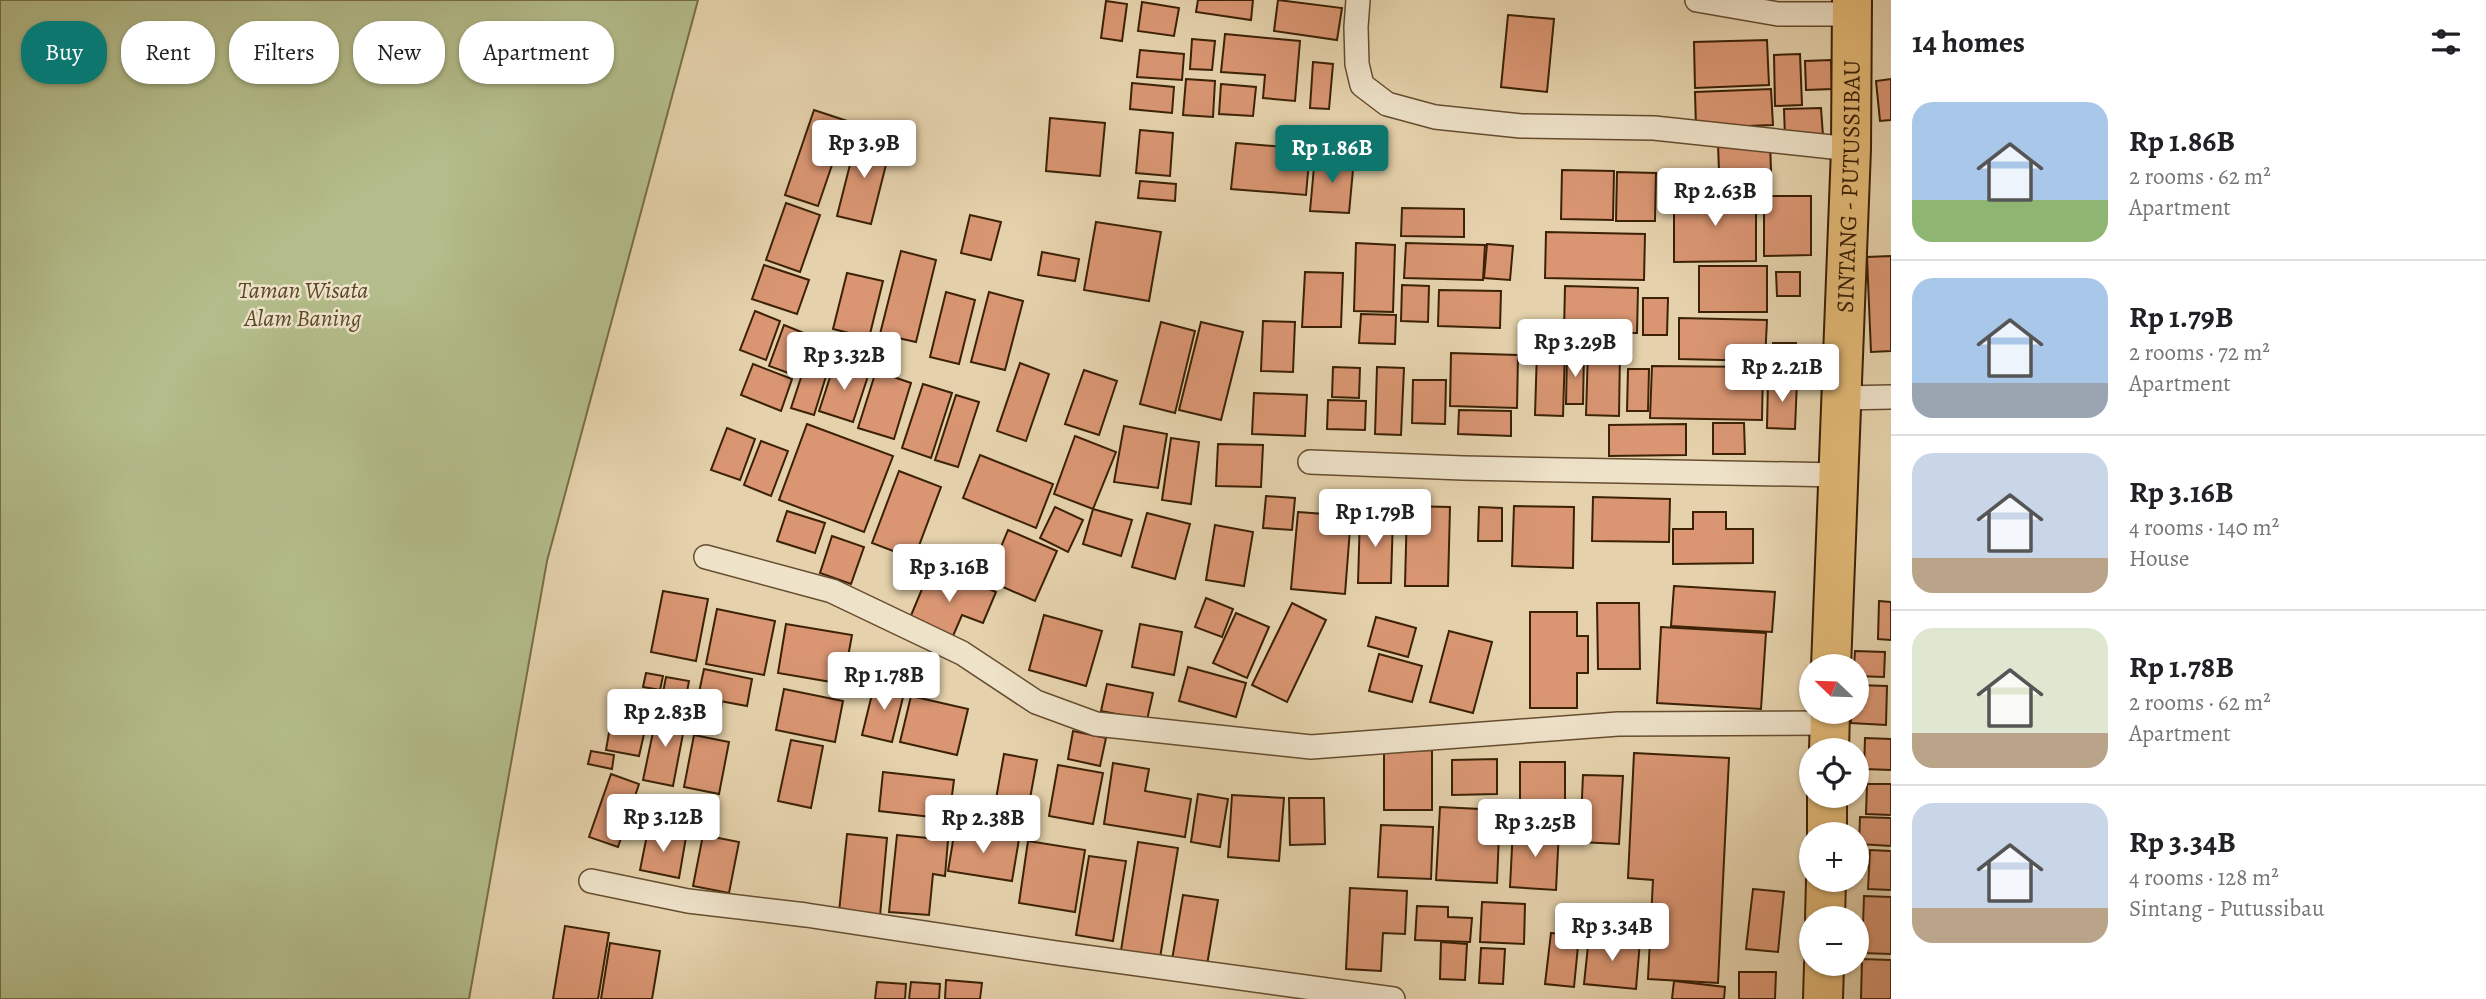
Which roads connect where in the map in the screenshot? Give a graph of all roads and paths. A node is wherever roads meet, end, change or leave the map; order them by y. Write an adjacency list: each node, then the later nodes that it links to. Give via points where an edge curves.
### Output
1 (1358, 0): 4 (street, via 1357,64 1362,85 1387,104 1435,117 1521,126 1654,128)
2 (1697, 0): 3 (street, via 1778,14)
3 (1851, 7): 4 (highway, SINTANG - PUTUSSIBAU)
4 (1851, 149): 6 (highway, SINTANG - PUTUSSIBAU)
5 (1891, 397): 6 (street)
6 (1842, 398): 8 (highway, SINTANG - PUTUSSIBAU)
7 (1310, 462): 8 (street)
8 (1839, 475): 10 (highway, SINTANG - PUTUSSIBAU)
9 (706, 557): 11 (street, via 832,591 962,653 1036,702 1096,724 1311,747 1618,724)
10 (1832, 654)
11 (1829, 729)
12 (592, 881): 14 (street, via 688,901)
13 (1824, 976): 15 (highway)
14 (1393, 999)
15 (1823, 999)

